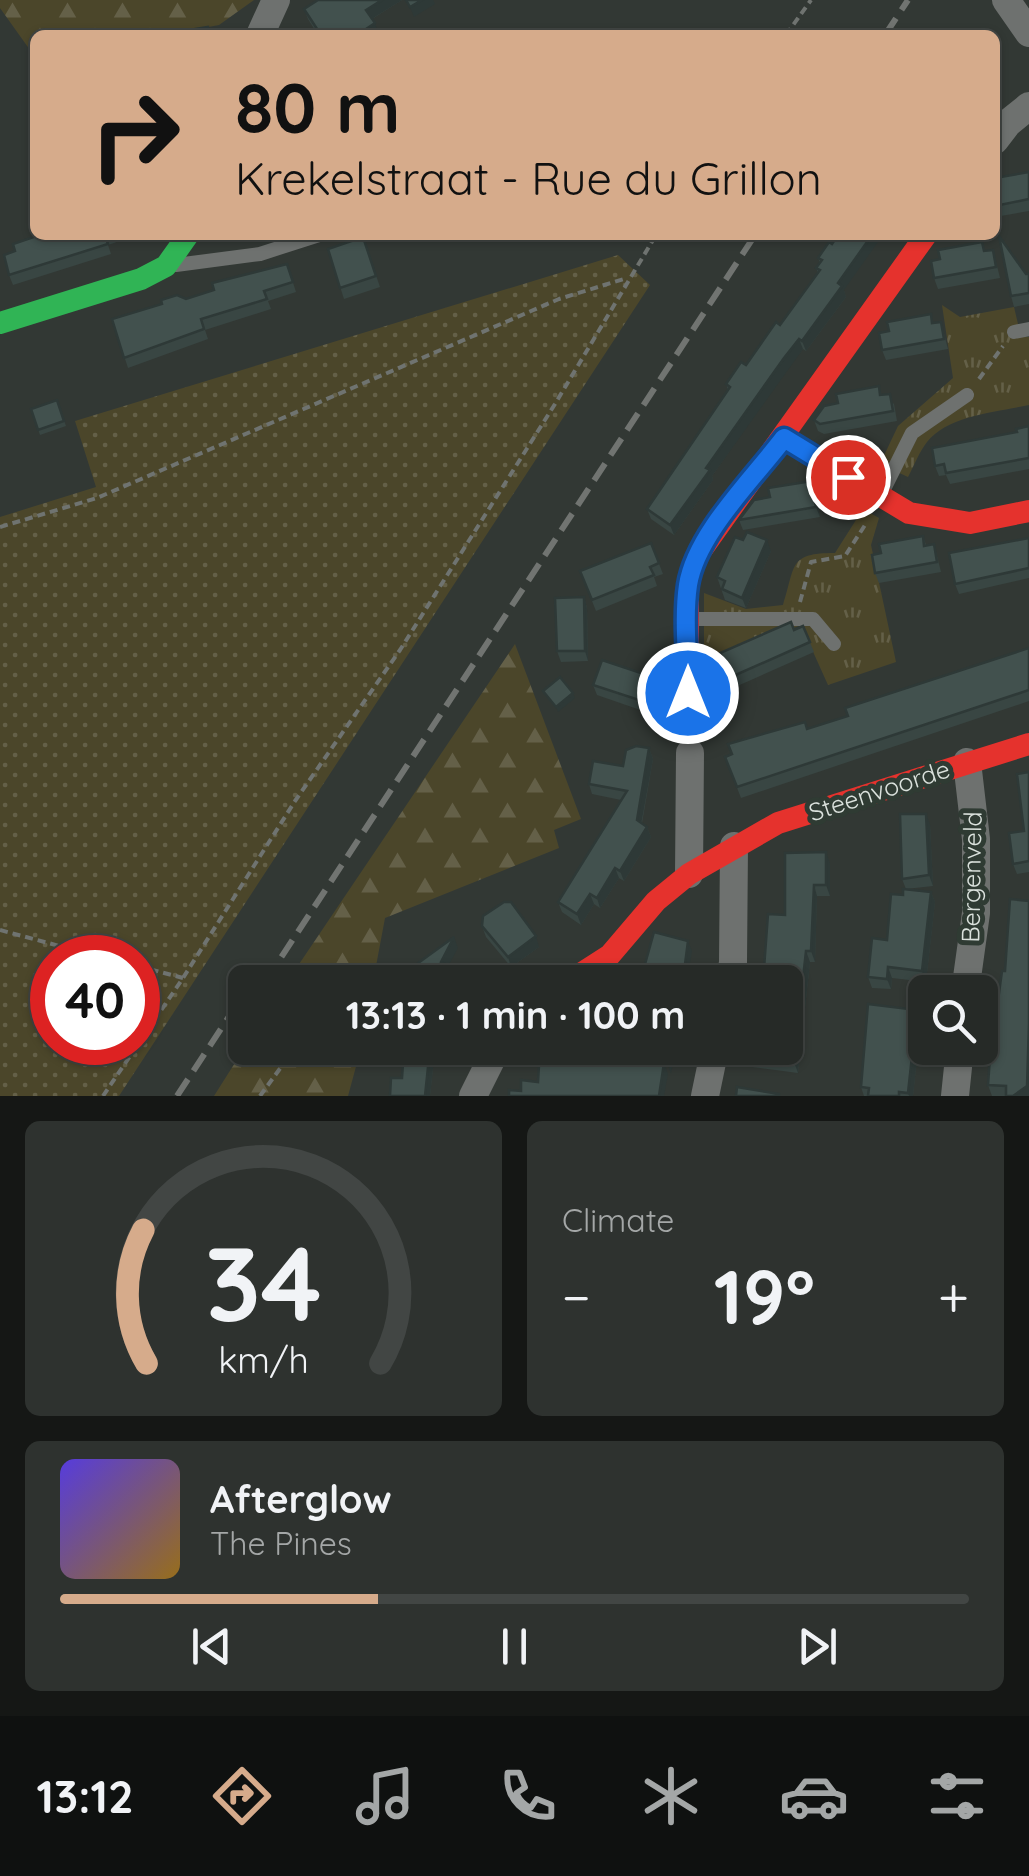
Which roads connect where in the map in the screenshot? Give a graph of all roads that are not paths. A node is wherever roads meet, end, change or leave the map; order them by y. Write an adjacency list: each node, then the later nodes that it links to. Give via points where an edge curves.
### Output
1 (276, 0): 3 (street)
2 (1006, 0): 4 (street)
3 (262, 30)
4 (1029, 33)
5 (1029, 106): 6 (street)
6 (1000, 133)
7 (184, 240): 10 (street)
8 (303, 240): 10 (lane, via 260,254)
9 (923, 240): 13 (street)
10 (166, 266): 11 (street)
11 (0, 324)
12 (967, 395): 14 (lane, via 912,433)
13 (784, 438): 14 (street); 16 (street, via 696,559)
14 (880, 496): 15 (street, via 909,513 970,522)
15 (1029, 511)
16 (688, 619): 17 (lane, via 813,619); 18 (street)
17 (834, 644)
18 (688, 693)
19 (1029, 744): 21 (street, Steenvoorde)
20 (690, 753): 23 (street)
21 (967, 762): 22 (street, Steenvoorde, via 778,822); 26 (street, Bergenveld, via 976,839)
22 (734, 846): 23 (street, Steenvoorde); 25 (street)
23 (689, 874): 24 (street, Steenvoorde)
24 (594, 965)
25 (733, 965)
26 (967, 975)
27 (489, 1065): 30 (street)
28 (711, 1065): 31 (street)
29 (958, 1065): 32 (street)
30 (474, 1096)
31 (705, 1096)
32 (955, 1096)

